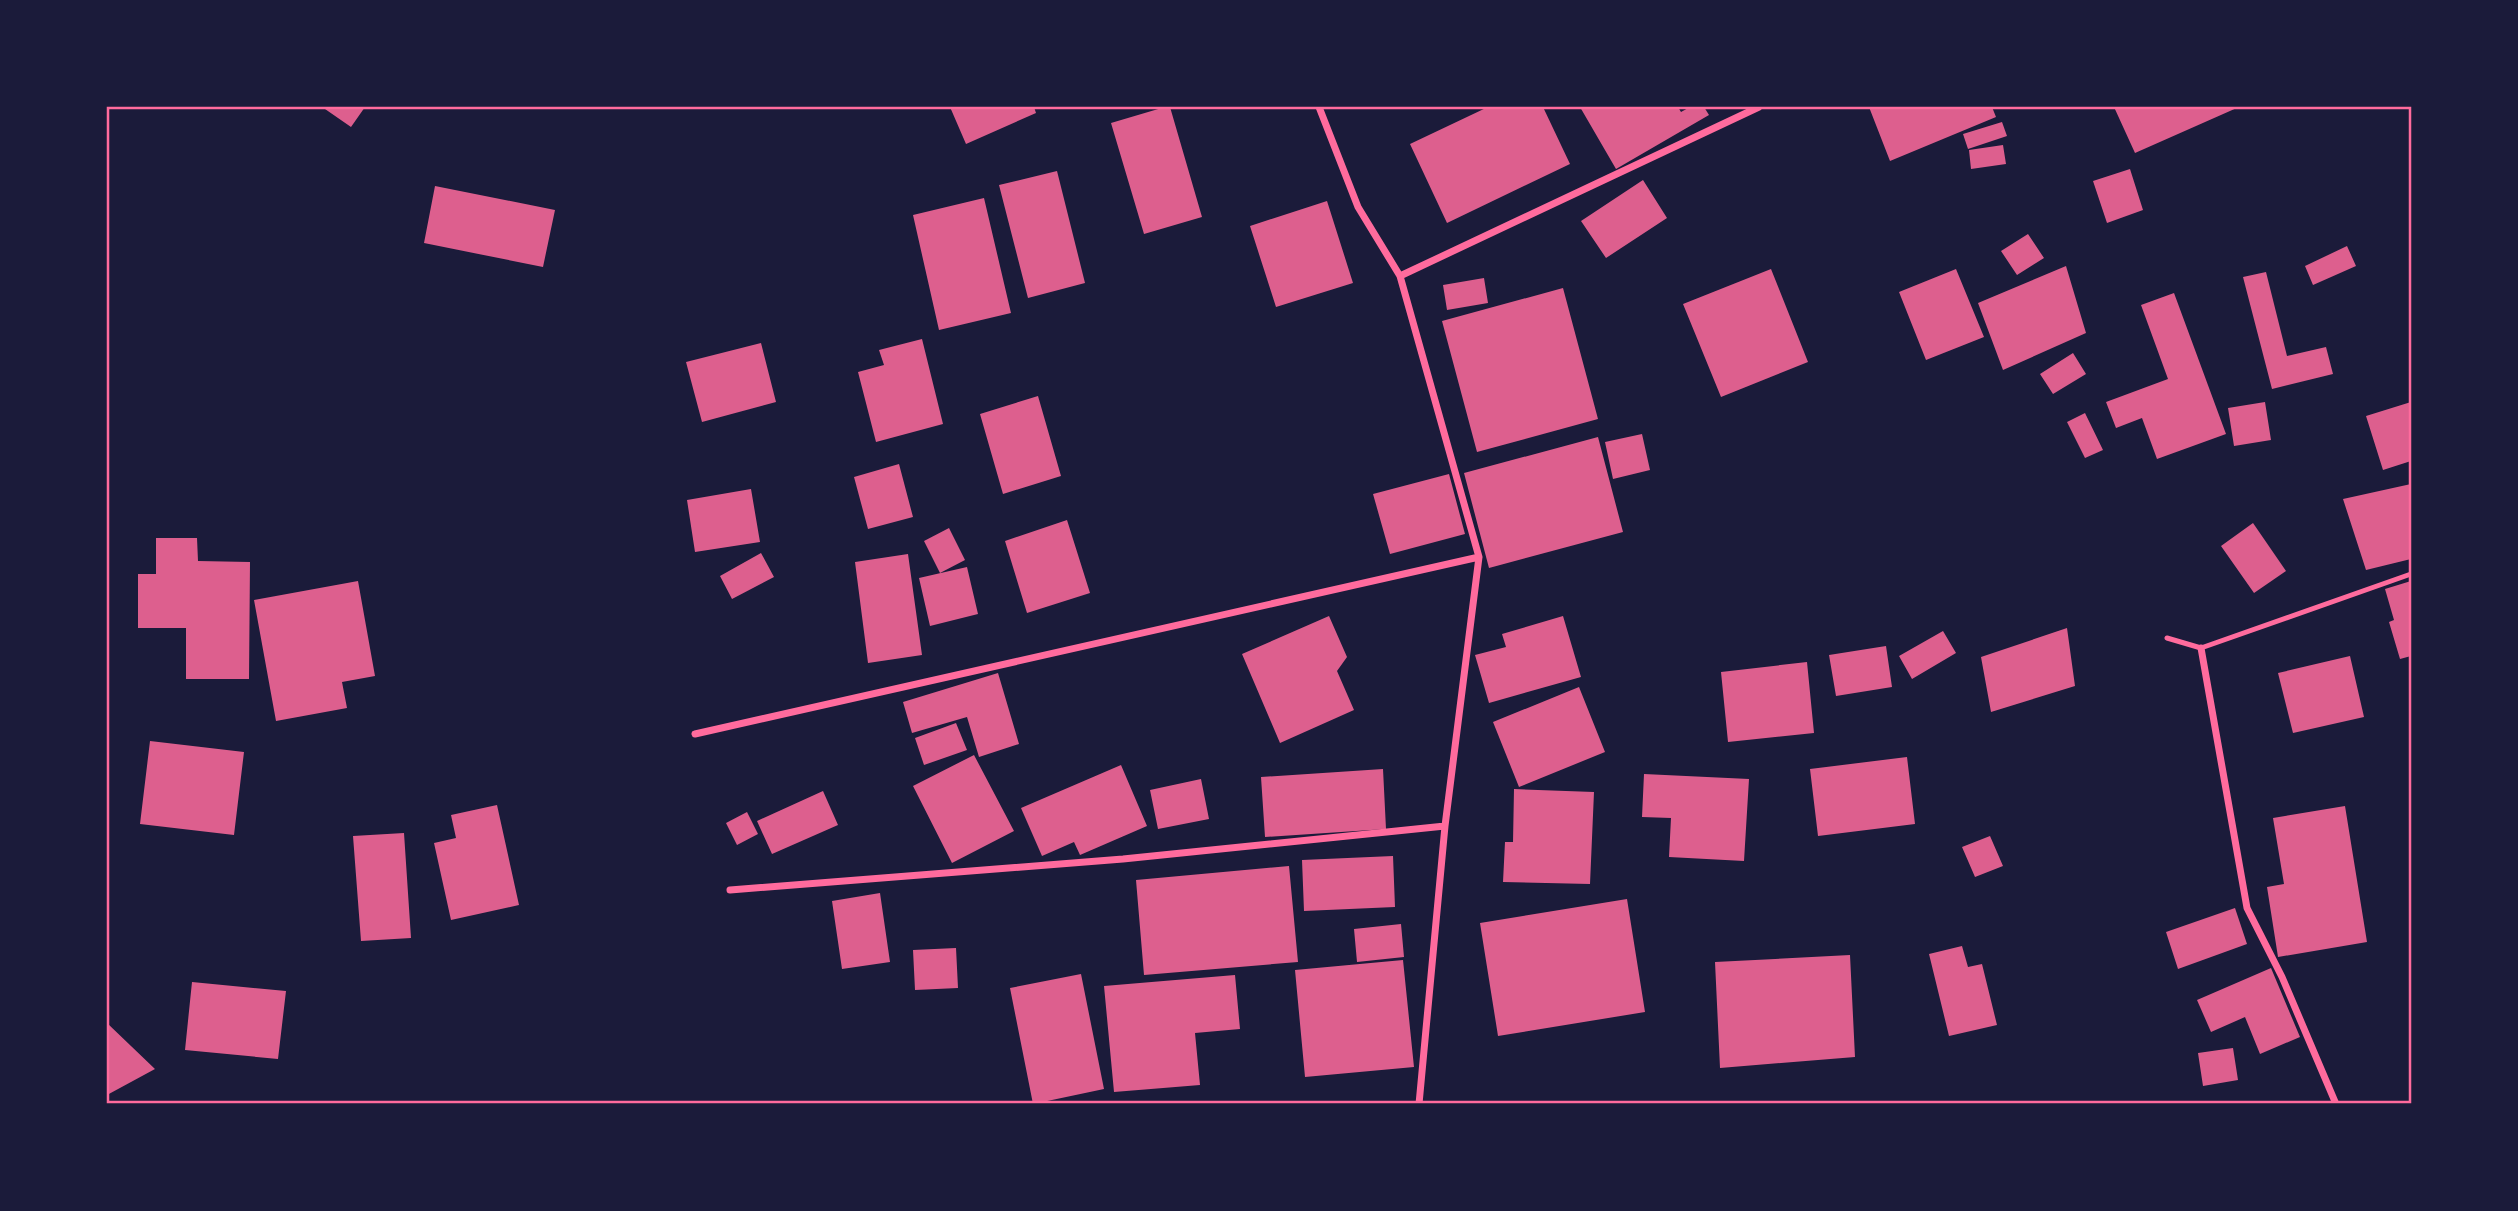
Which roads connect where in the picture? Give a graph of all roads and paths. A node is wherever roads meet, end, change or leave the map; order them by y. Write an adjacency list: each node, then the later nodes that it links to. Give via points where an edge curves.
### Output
1 (1319, 107): 3 (street, via 1358,206)
2 (1759, 107): 3 (street)
3 (1400, 276): 4 (street)
4 (1479, 557): 8 (street); 9 (street)
5 (2411, 574): 7 (lane)
6 (2167, 638): 7 (lane)
7 (2201, 648): 12 (street, via 2247,908)
8 (695, 734)
9 (1445, 827): 10 (street, via 1123,859); 11 (street)
10 (730, 890)
11 (1419, 1104)
12 (2336, 1104)

